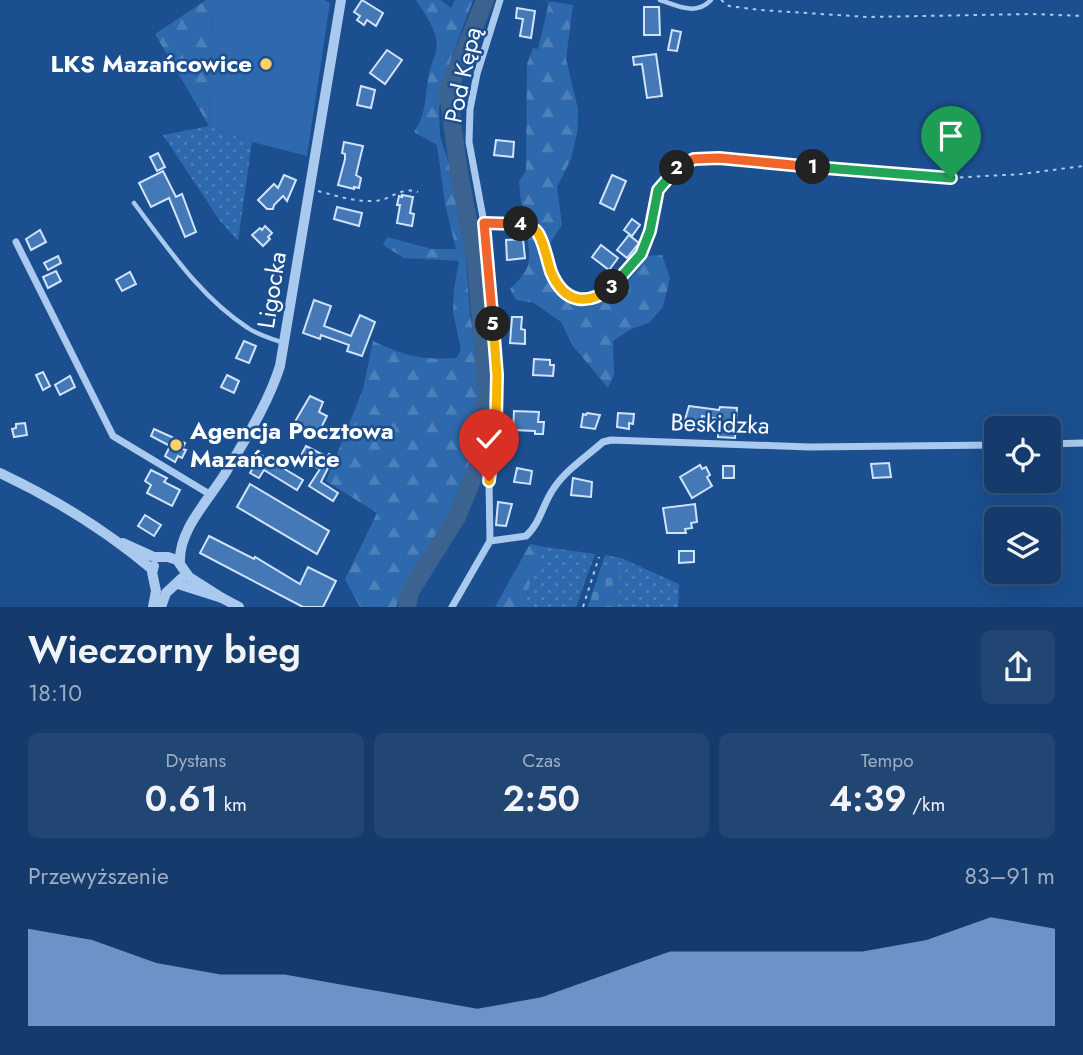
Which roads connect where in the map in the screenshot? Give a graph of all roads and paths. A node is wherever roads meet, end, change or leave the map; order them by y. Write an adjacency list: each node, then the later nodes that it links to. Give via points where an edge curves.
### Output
1 (341, 0): 8 (street, Ligocka)
2 (500, 0): 12 (street, Pod Kępą, via 470,109 469,142)
3 (660, 0): 4 (lane, via 692,10)
4 (711, 0)
5 (721, 0): 6 (path, via 729,6 760,10 868,17)
6 (1083, 16)
7 (1083, 166): 11 (path, via 951,178 694,159 676,169 658,190)
8 (310, 189): 9 (path, via 357,201); 14 (street, Ligocka)
9 (418, 192)
10 (134, 203): 14 (lane, via 211,299 250,330)
11 (654, 206): 12 (lane, via 641,254 626,274 611,289 581,301 559,288 539,233 521,224)
12 (484, 223): 22 (street, Pod Kępą, via 497,375 489,481)
13 (16, 242): 19 (street, via 113,436)
14 (285, 344): 19 (street, Ligocka, via 265,405)
15 (1083, 443): 17 (street)
16 (984, 444): 22 (street, Beskidzka, via 809,447 611,440 559,482 526,536)
17 (1061, 444)
18 (0, 473): 21 (street)
19 (212, 495): 20 (street, Ligocka)
20 (189, 527): 23 (street); 25 (street, Ligocka)
21 (117, 541): 23 (street, via 153,557); 26 (street)
22 (490, 541): 32 (street)
23 (165, 557): 25 (street); 26 (street, via 155,563)
24 (599, 557): 33 (path)
25 (182, 567): 27 (street); 28 (street)
26 (154, 576): 27 (street, via 163,587); 29 (street)
27 (175, 586): 28 (street); 30 (street, via 166,593)
28 (222, 598): 31 (street)
29 (153, 607)
30 (161, 607)
31 (239, 607)
32 (452, 607)
33 (583, 607)

